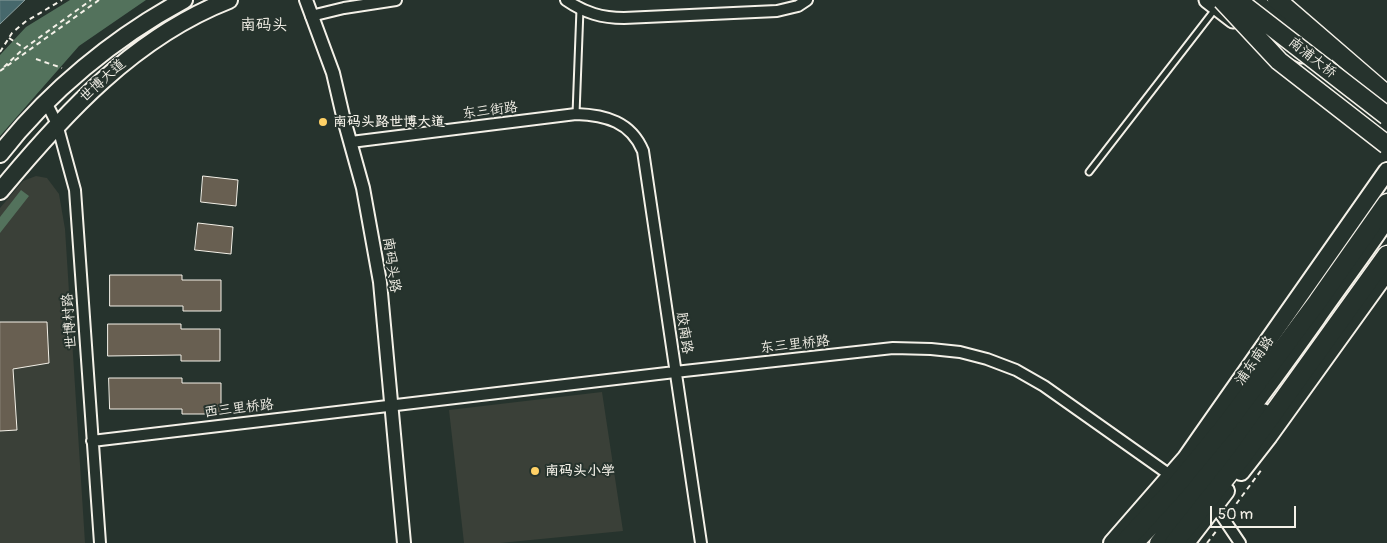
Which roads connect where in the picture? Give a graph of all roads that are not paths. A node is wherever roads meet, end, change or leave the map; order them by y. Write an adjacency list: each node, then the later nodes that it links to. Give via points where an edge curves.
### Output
1 (184, 0): 17 (main road, 世博大道, via 161,12 76,73)
2 (229, 0): 21 (main road, 世博大道, via 185,21 138,51)
3 (306, 0): 12 (street, 南码头路)
4 (396, 0): 12 (street)
5 (566, 0): 11 (street)
6 (807, 0): 11 (street, via 798,6 777,11 624,18 600,16)
7 (1237, 0): 20 (highway, 南浦大桥, bridge)
8 (1255, 0): 14 (main road)
9 (1277, 0): 13 (highway, 南浦大桥)
10 (1215, 2): 14 (main road, via 1247,31); 24 (highway, bridge, via 1279,61); 27 (lane)
11 (580, 9): 19 (lane)
12 (311, 16): 23 (street, 南码头路, via 333,72)
13 (1327, 42): 15 (highway); 16 (highway, 南浦大桥)
14 (1345, 74): 18 (main road)
15 (1387, 80)
16 (1387, 95)
17 (46, 102): 21 (street, 世博村路); 25 (main road, 世博大道)
18 (1387, 108)
19 (576, 114): 22 (street, 东三街路, via 605,118); 23 (street, 东三街路)
20 (1387, 116)
21 (57, 124): 28 (main road, 世博大道); 36 (street, 世博村路, via 76,190)
22 (630, 130): 34 (street, 胶南路, via 643,151)
23 (351, 142): 35 (street, 南码头路, via 380,282)
24 (1387, 145)
25 (0, 154)
26 (1387, 171): 37 (main road, 浦东南路, via 1202,436)
27 (1088, 172)
28 (0, 191)
29 (1387, 203): 43 (highway, via 1225,426)
30 (1387, 219): 44 (main road, 浦东南路, via 1223,446 1168,511)
31 (1387, 238): 45 (main road, via 1236,448)
32 (1387, 255): 46 (highway, via 1238,461)
33 (1387, 272): 38 (main road)
34 (676, 372): 35 (street, 东三里桥路); 37 (street, 东三里桥路, via 893,348 960,352 988,359 1044,386); 41 (street, 胶南路)
35 (390, 405): 36 (street, 西三里桥路); 40 (street, 南码头路)
36 (92, 441): 39 (street, 世博村路)
37 (1170, 475): 42 (main road, 浦东南路)
38 (1215, 506): 47 (main road); 48 (street)
39 (100, 543)
40 (404, 543)
41 (701, 543)
42 (1112, 543)
43 (1124, 543)
44 (1135, 543)
45 (1158, 543)
46 (1174, 543)
47 (1186, 543)
48 (1240, 543)

